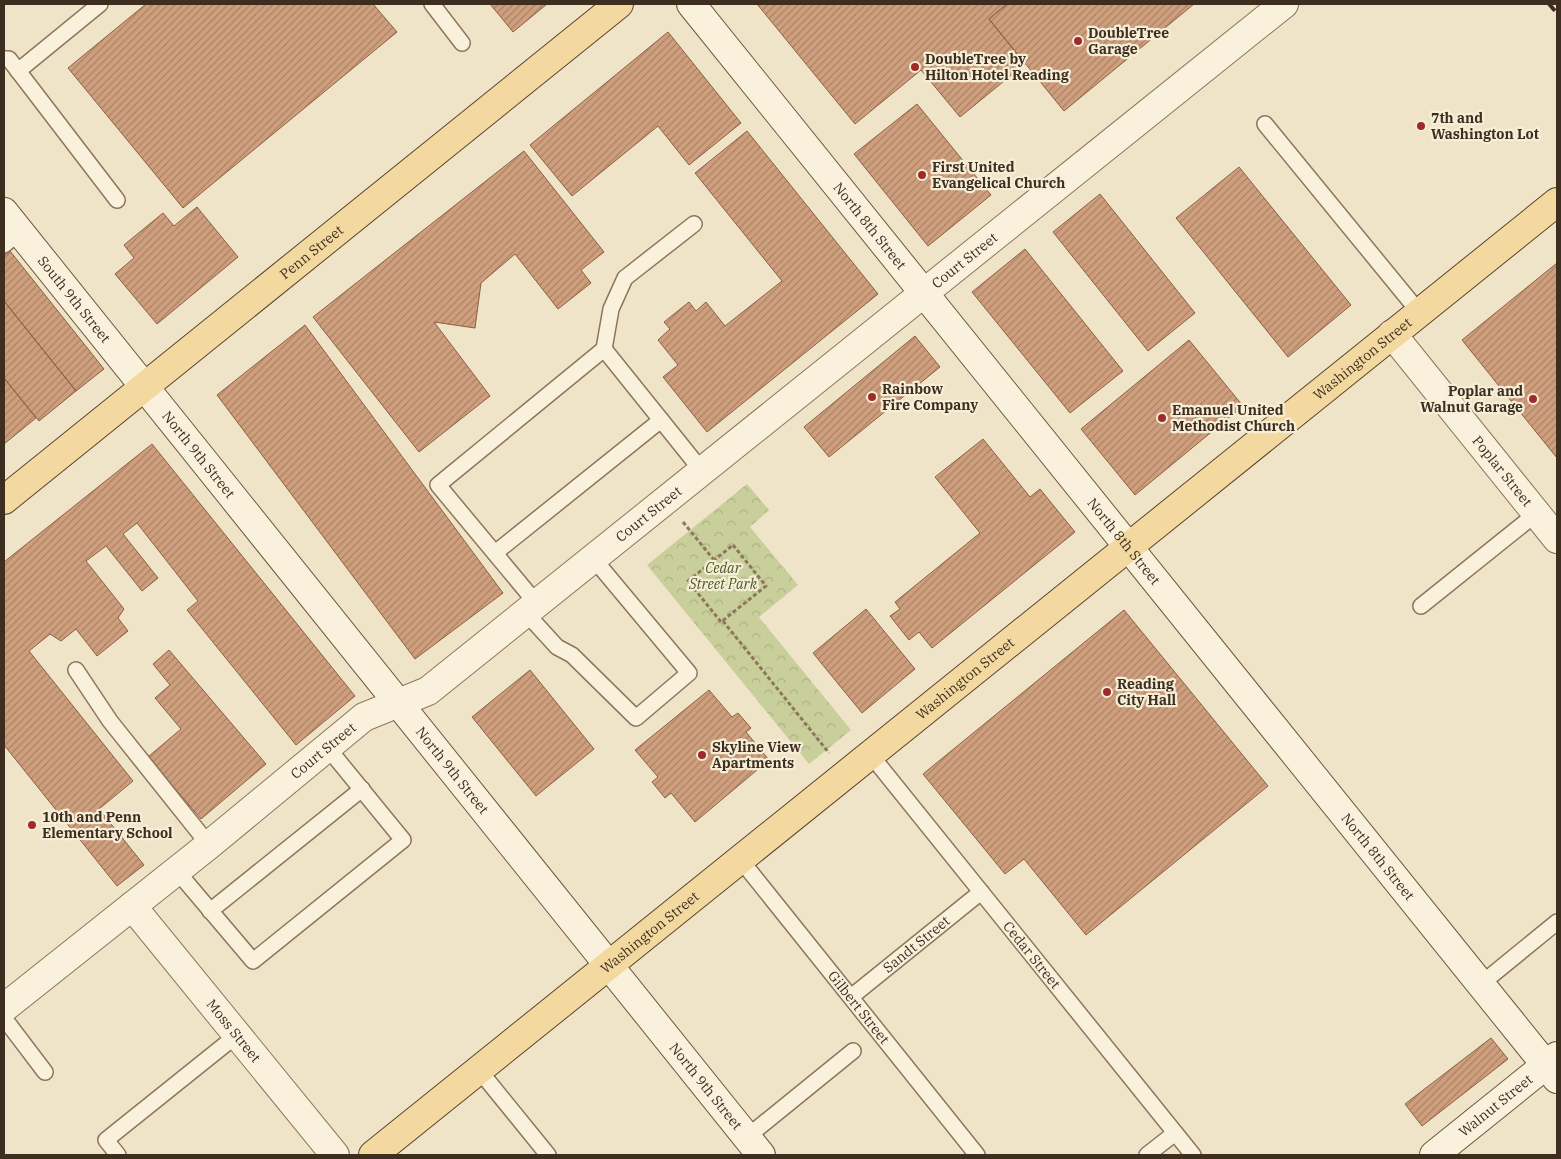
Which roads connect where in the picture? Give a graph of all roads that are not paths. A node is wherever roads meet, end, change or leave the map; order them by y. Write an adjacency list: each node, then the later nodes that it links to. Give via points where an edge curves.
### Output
1 (100, 4): 8 (lane)
2 (432, 4): 6 (lane)
3 (619, 4): 18 (main road, Penn Street)
4 (692, 4): 14 (main road, North 8th Street)
5 (1284, 4): 14 (main road, Court Street)
6 (462, 43)
7 (4, 59): 8 (lane, via 9,59)
8 (18, 71): 10 (lane)
9 (1265, 124): 15 (lane)
10 (117, 200)
11 (1557, 202): 15 (main road, Washington Street)
12 (694, 224): 17 (lane, via 625,278 611,309)
13 (9, 230): 18 (main road, South 9th Street)
14 (924, 292): 20 (main road, Court Street); 24 (main road, North 8th Street)
15 (1419, 312): 16 (main road, Washington Street)
16 (1392, 334): 22 (main road, Poplar Street); 24 (main road, Washington Street)
17 (604, 348): 19 (lane); 25 (lane, via 438,485)
18 (144, 387): 21 (main road, Penn Street); 30 (main road, North 9th Street)
19 (661, 420): 20 (lane); 25 (lane)
20 (702, 471): 26 (main road, Court Street)
21 (4, 500)
22 (1537, 513): 23 (main road, Poplar Street); 27 (lane)
23 (1557, 539)
24 (1128, 546): 32 (main road, Washington Street); 42 (main road, North 8th Street)
25 (495, 553): 28 (lane)
26 (593, 558): 28 (main road, Court Street); 28 (lane, via 688,673 636,718 572,655 557,647)
27 (1421, 606)
28 (532, 608): 30 (main road, Court Street, via 428,691)
29 (76, 670): 34 (lane, via 110,721)
30 (398, 704): 31 (main road, Court Street, via 364,717); 41 (main road, North 9th Street)
31 (327, 747): 33 (lane); 34 (main road, Court Street)
32 (870, 754): 35 (main road, Washington Street); 37 (lane, Cedar Street)
33 (362, 789): 39 (lane); 39 (lane, via 403,840 252,961)
34 (209, 845): 36 (main road, Court Street)
35 (740, 859): 41 (main road, Washington Street); 43 (lane, Gilbert Street)
36 (176, 870): 38 (main road, Court Street); 39 (lane)
37 (981, 892): 43 (lane, Sandt Street); 51 (lane, Cedar Street)
38 (132, 906): 44 (main road, Court Street); 46 (main road, Moss Street)
39 (210, 911)
40 (1557, 922): 42 (lane)
41 (609, 966): 49 (main road, Washington Street); 52 (main road, North 9th Street)
42 (1481, 984): 48 (main road, North 8th Street)
43 (851, 997): 57 (lane, Gilbert Street)
44 (4, 1008)
45 (4, 1018): 50 (lane)
46 (238, 1035): 53 (lane, via 106,1140); 54 (main road, Moss Street)
47 (853, 1051): 52 (lane)
48 (1553, 1067): 60 (main road, Walnut Street)
49 (479, 1070): 55 (main road, Washington Street); 56 (lane)
50 (45, 1072)
51 (1175, 1132): 58 (lane); 59 (lane, Cedar Street)
52 (754, 1146)
53 (118, 1155)
54 (335, 1155)
55 (373, 1155)
56 (548, 1155)
57 (977, 1155)
58 (1147, 1155)
59 (1194, 1155)
60 (1434, 1155)

